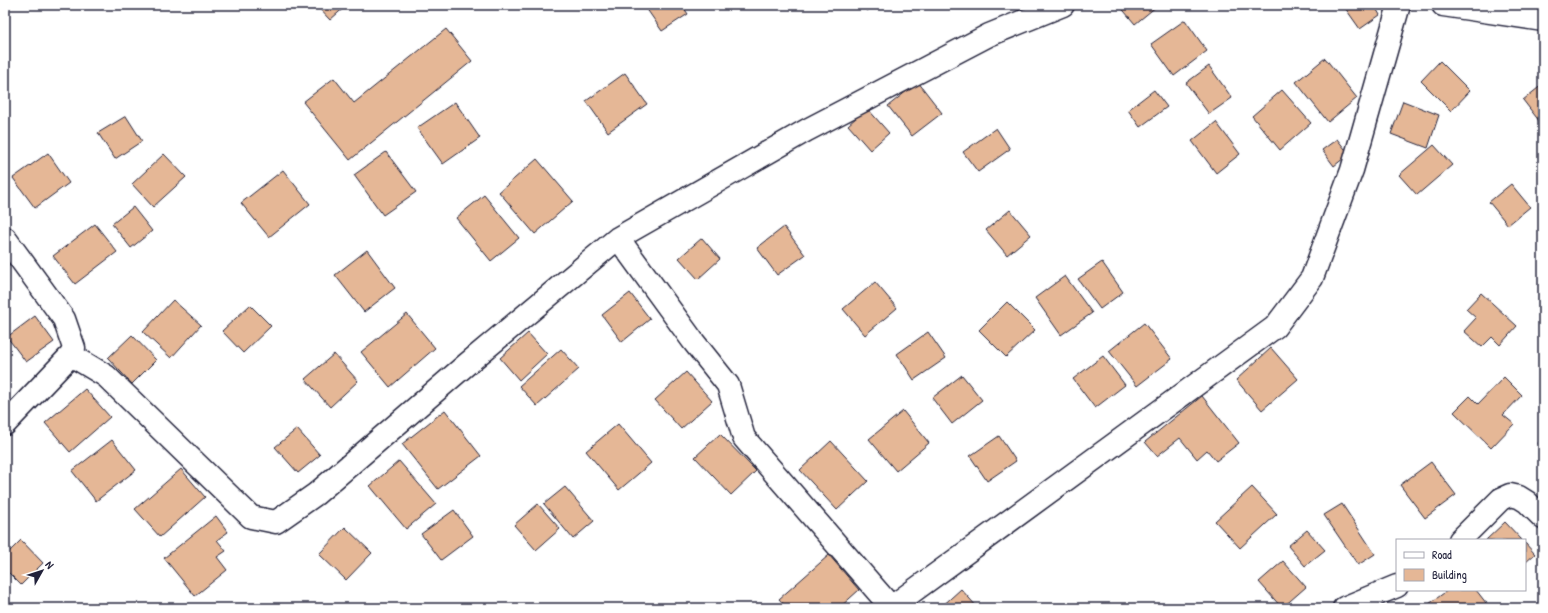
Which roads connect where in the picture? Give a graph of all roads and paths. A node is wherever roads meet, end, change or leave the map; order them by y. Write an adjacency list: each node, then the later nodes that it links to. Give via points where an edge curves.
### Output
1 (1063, 5): 6 (street, via 989,35 807,130)
2 (1399, 5): 12 (street, via 1352,170 1312,278 1275,327)
3 (1443, 5): 4 (street)
4 (1543, 20)
5 (5, 238): 7 (street, via 64,319 74,348)
6 (618, 238): 7 (street, via 316,494 276,522 251,517 106,376); 12 (street, via 728,385 744,438)
7 (71, 355): 8 (street)
8 (5, 424)
9 (1543, 518): 10 (street, via 1527,502 1510,495 1501,499)
10 (1461, 539)
11 (1396, 586): 13 (street)
12 (891, 607)
13 (1344, 608)

